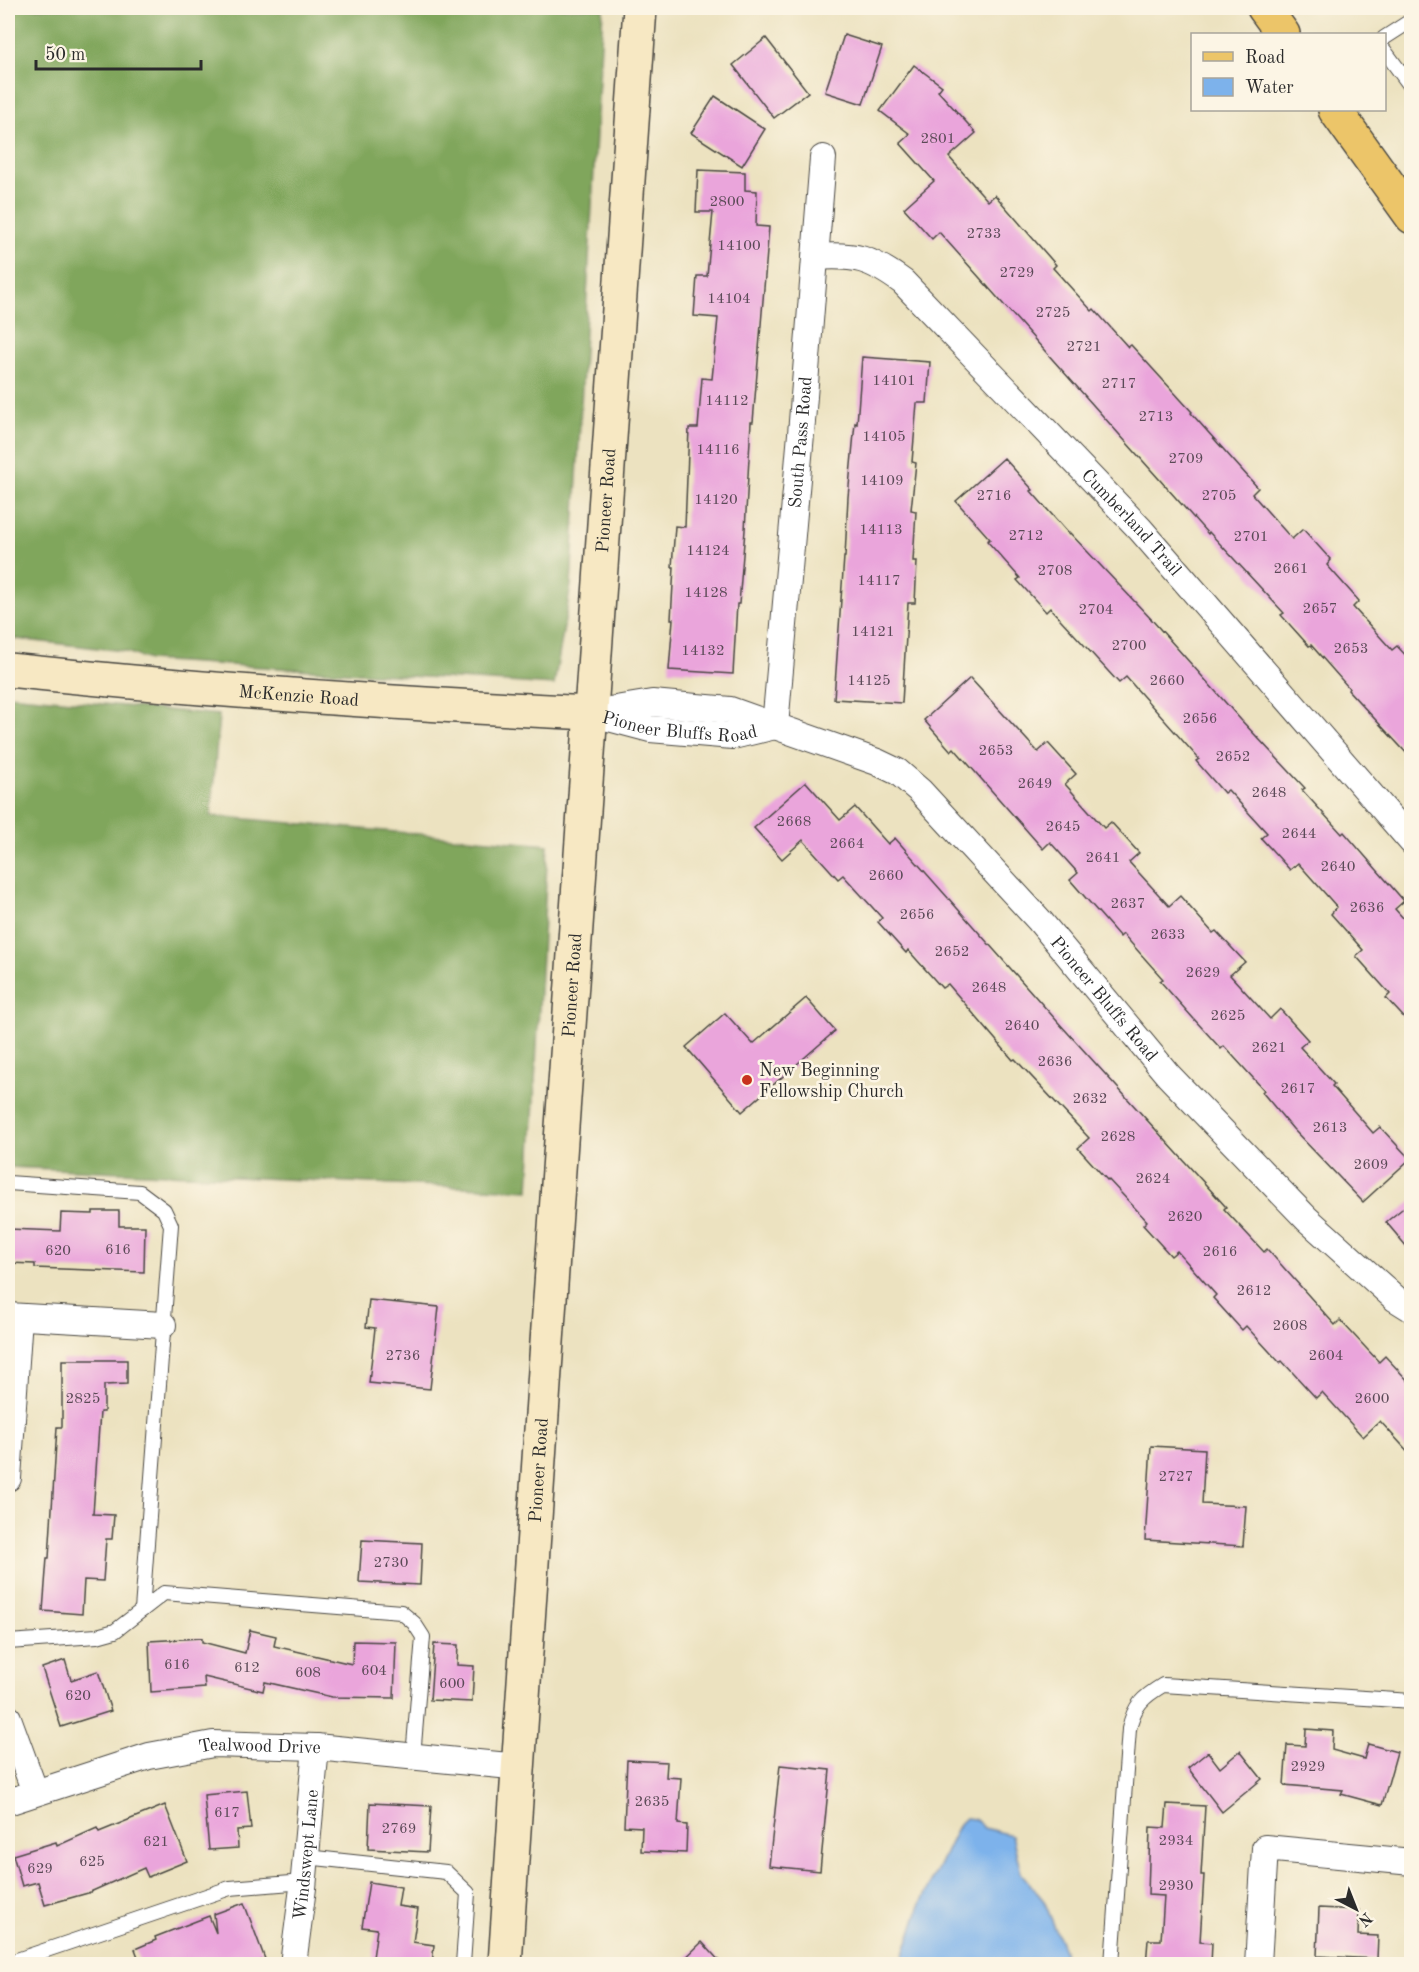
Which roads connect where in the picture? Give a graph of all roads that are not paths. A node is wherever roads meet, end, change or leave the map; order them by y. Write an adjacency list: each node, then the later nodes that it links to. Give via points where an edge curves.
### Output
1 (640, 8): 13 (main road, Pioneer Road)
2 (1264, 8): 4 (main road)
3 (1412, 20): 5 (lane)
4 (1281, 33)
5 (1386, 37)
6 (1386, 53): 7 (lane)
7 (1412, 88)
8 (1336, 111): 10 (main road)
9 (823, 158): 11 (street, South Pass Road)
10 (1412, 217)
11 (815, 257): 14 (street, South Pass Road); 15 (street, Cumberland Trail, via 861,258 903,282 1140,529)
12 (8, 670): 13 (main road, McKenzie Road, via 161,686)
13 (591, 713): 14 (street, Pioneer Bluffs Road, via 652,703 730,710); 27 (main road, Pioneer Road)
14 (775, 726): 17 (street, Pioneer Bluffs Road, via 877,762 898,772 920,791 1039,921 1168,1075 1307,1219)
15 (1412, 842)
16 (8, 1183): 19 (lane, via 140,1192 164,1210 171,1225)
17 (1412, 1309)
18 (13, 1317): 19 (street); 20 (street)
19 (163, 1325): 21 (lane)
20 (8, 1478)
21 (142, 1610): 22 (lane, via 115,1631 97,1636); 26 (lane, via 164,1593 401,1612 423,1637)
22 (8, 1642)
23 (1412, 1701): 36 (lane, via 1163,1685 1145,1696 1132,1715 1129,1729)
24 (8, 1718): 28 (street)
25 (316, 1747): 26 (street, Tealwood Drive); 28 (street, Tealwood Drive, via 213,1744 149,1756); 31 (street, Windswept Lane)
26 (413, 1757): 27 (street, Tealwood Drive)
27 (519, 1767): 35 (main road, Pioneer Road)
28 (35, 1792): 29 (street, Tealwood Drive)
29 (8, 1802)
30 (1412, 1862): 37 (street, via 1265,1848)
31 (305, 1869): 32 (lane, via 230,1888); 33 (street, Windswept Lane); 34 (lane, via 446,1872 468,1893)
32 (8, 1963)
33 (293, 1965)
34 (463, 1965)
35 (505, 1965)
36 (1112, 1965)
37 (1258, 1965)

